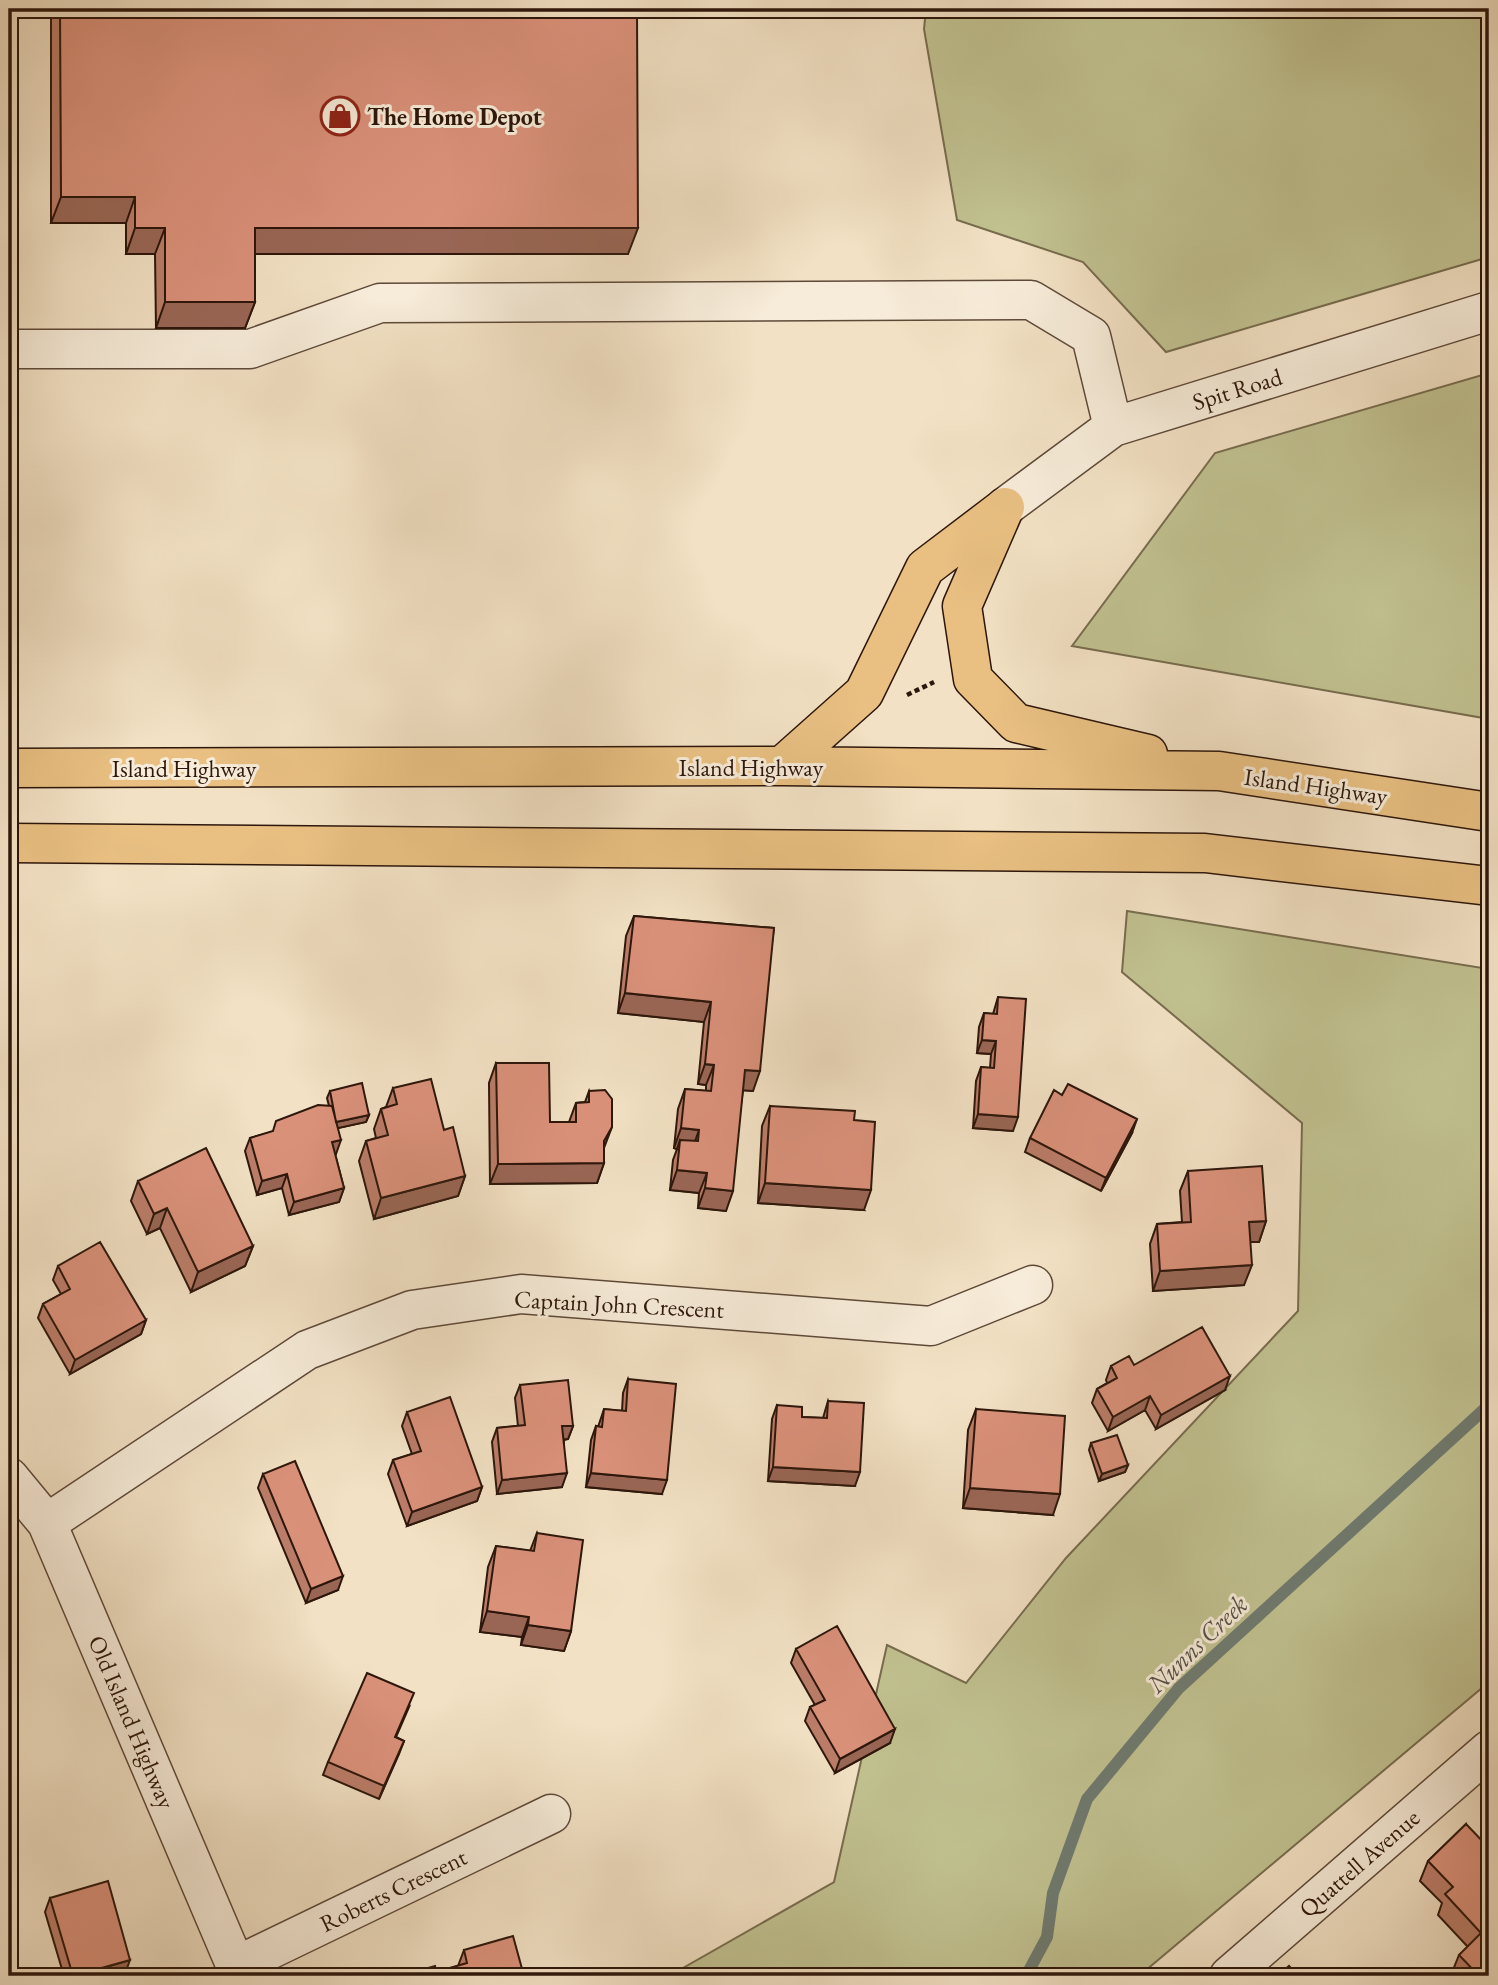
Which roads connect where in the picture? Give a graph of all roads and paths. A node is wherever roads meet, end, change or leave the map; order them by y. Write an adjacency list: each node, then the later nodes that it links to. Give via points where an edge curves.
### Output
1 (1489, 311): 3 (street, Spit Road)
2 (9, 349): 3 (street, via 250,349 380,303 1031,300 1091,336)
3 (1113, 427): 4 (street, Spit Road)
4 (1005, 507): 6 (main road, via 925,568 864,693); 9 (main road, via 962,606 973,679 1016,723)
5 (9, 751): 8 (main road)
6 (782, 766): 8 (main road, Island Highway); 9 (main road, Island Highway)
7 (9, 768): 8 (main road, Island Highway)
8 (163, 768)
9 (1219, 771): 10 (main road, Island Highway)
10 (1489, 812)
11 (9, 843): 12 (main road, via 1205,853)
12 (1489, 886)
13 (1033, 1284): 15 (street, Captain John Crescent, via 931,1326 521,1294 412,1310 307,1350)
14 (9, 1477): 15 (street, Old Island Highway)
15 (47, 1523): 18 (street, Old Island Highway)
16 (1489, 1750): 19 (street, Quattell Avenue)
17 (551, 1814): 18 (street, Roberts Crescent)
18 (238, 1971)
19 (1229, 1976)

